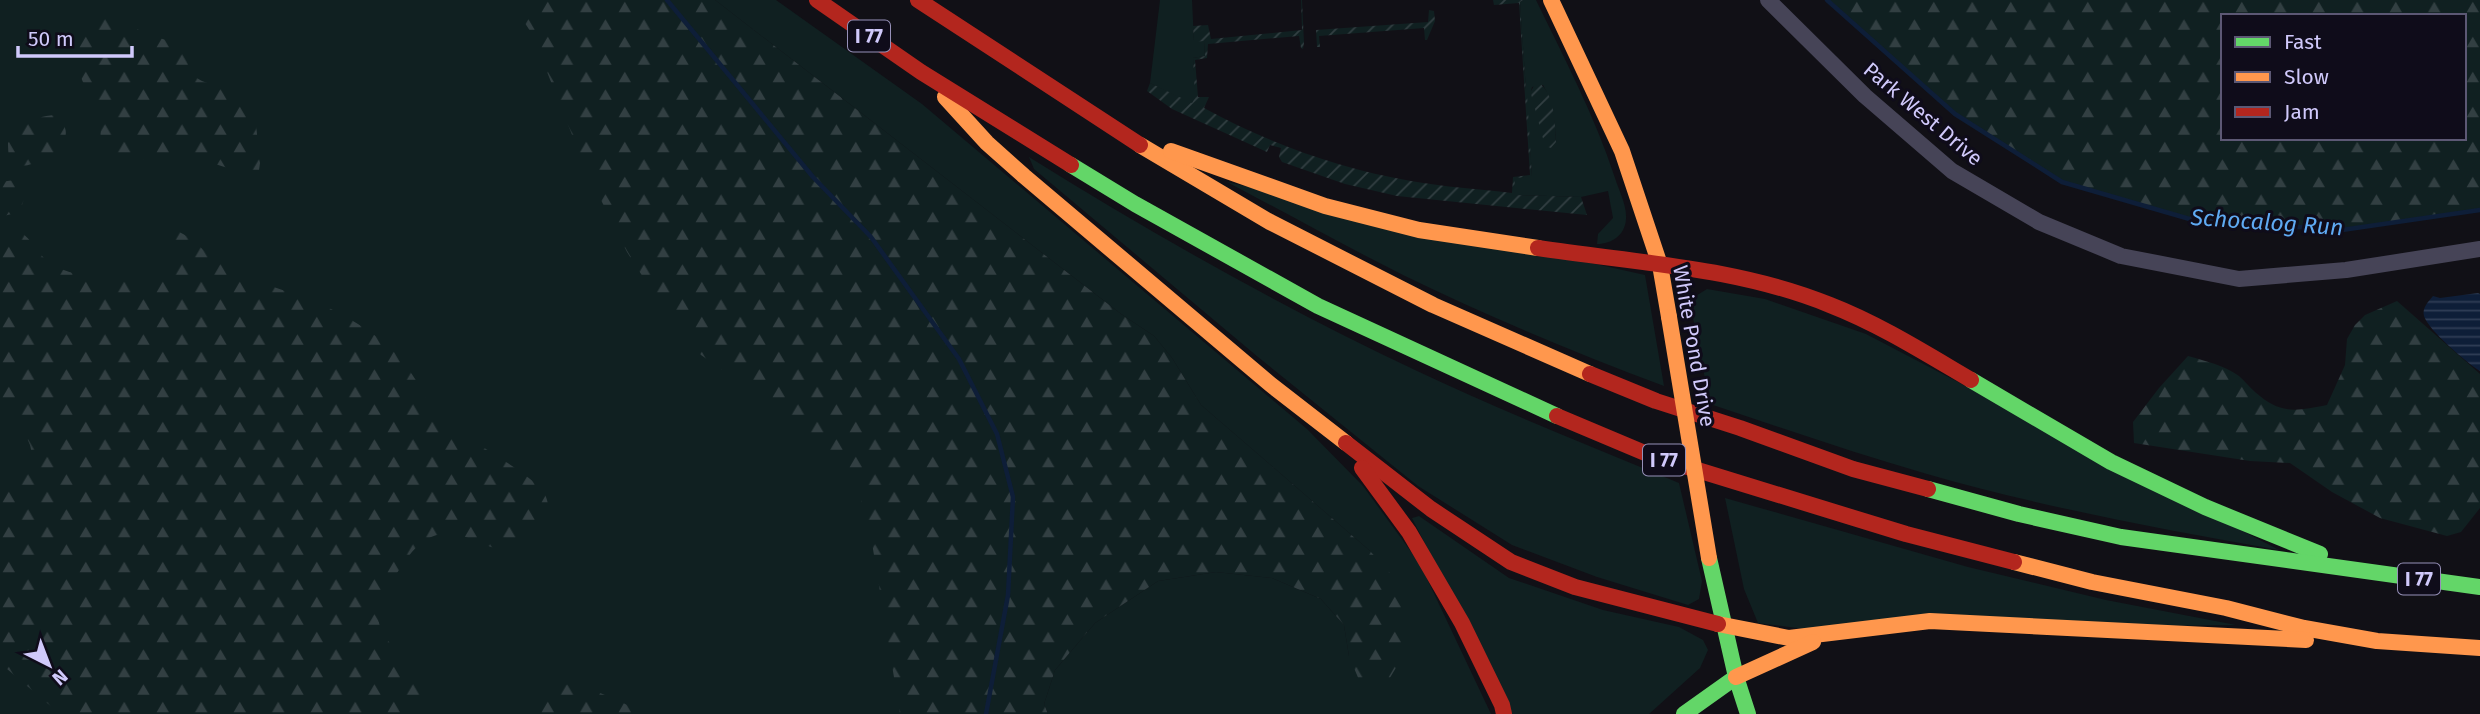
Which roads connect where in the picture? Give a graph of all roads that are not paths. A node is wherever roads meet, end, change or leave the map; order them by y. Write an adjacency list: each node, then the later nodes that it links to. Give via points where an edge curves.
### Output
1 (817, 0): 5 (main road, I 77)
2 (918, 0): 6 (main road, I 77)
3 (1551, 0): 8 (main road, White Pond Drive, via 1622,151)
4 (1768, 0): 7 (street, Park West Drive, via 1865,96 1952,171 2039,222 2121,256 2239,279 2346,270)
5 (921, 72): 9 (main road, via 1024,176); 14 (main road, I 77, via 1135,204 1318,306 1652,456 2019,565)
6 (1123, 135): 8 (main road, via 1359,216 1419,230); 10 (main road, I 77, via 1270,222 1433,305 1656,401 1853,469 2019,514 2121,537)
7 (2480, 249)
8 (1660, 265): 10 (main road, via 1728,275 1831,305 1916,348 2111,461 2205,507); 12 (main road, White Pond Drive, bridge, via 1709,558)
9 (1341, 440): 12 (main road, via 1431,509 1511,562 1575,587); 17 (main road, via 1409,532 1462,623)
10 (2358, 570): 11 (main road, I 77)
11 (2480, 587)
12 (1726, 626): 13 (main road, via 1789,638); 16 (main road, White Pond Drive)
13 (1840, 632): 14 (main road, via 1930,621); 16 (main road)
14 (2377, 641): 15 (main road, I 77)
15 (2480, 648)
16 (1736, 677): 18 (main road); 19 (main road, White Pond Drive)
17 (1504, 714)
18 (1684, 714)
19 (1748, 714)

